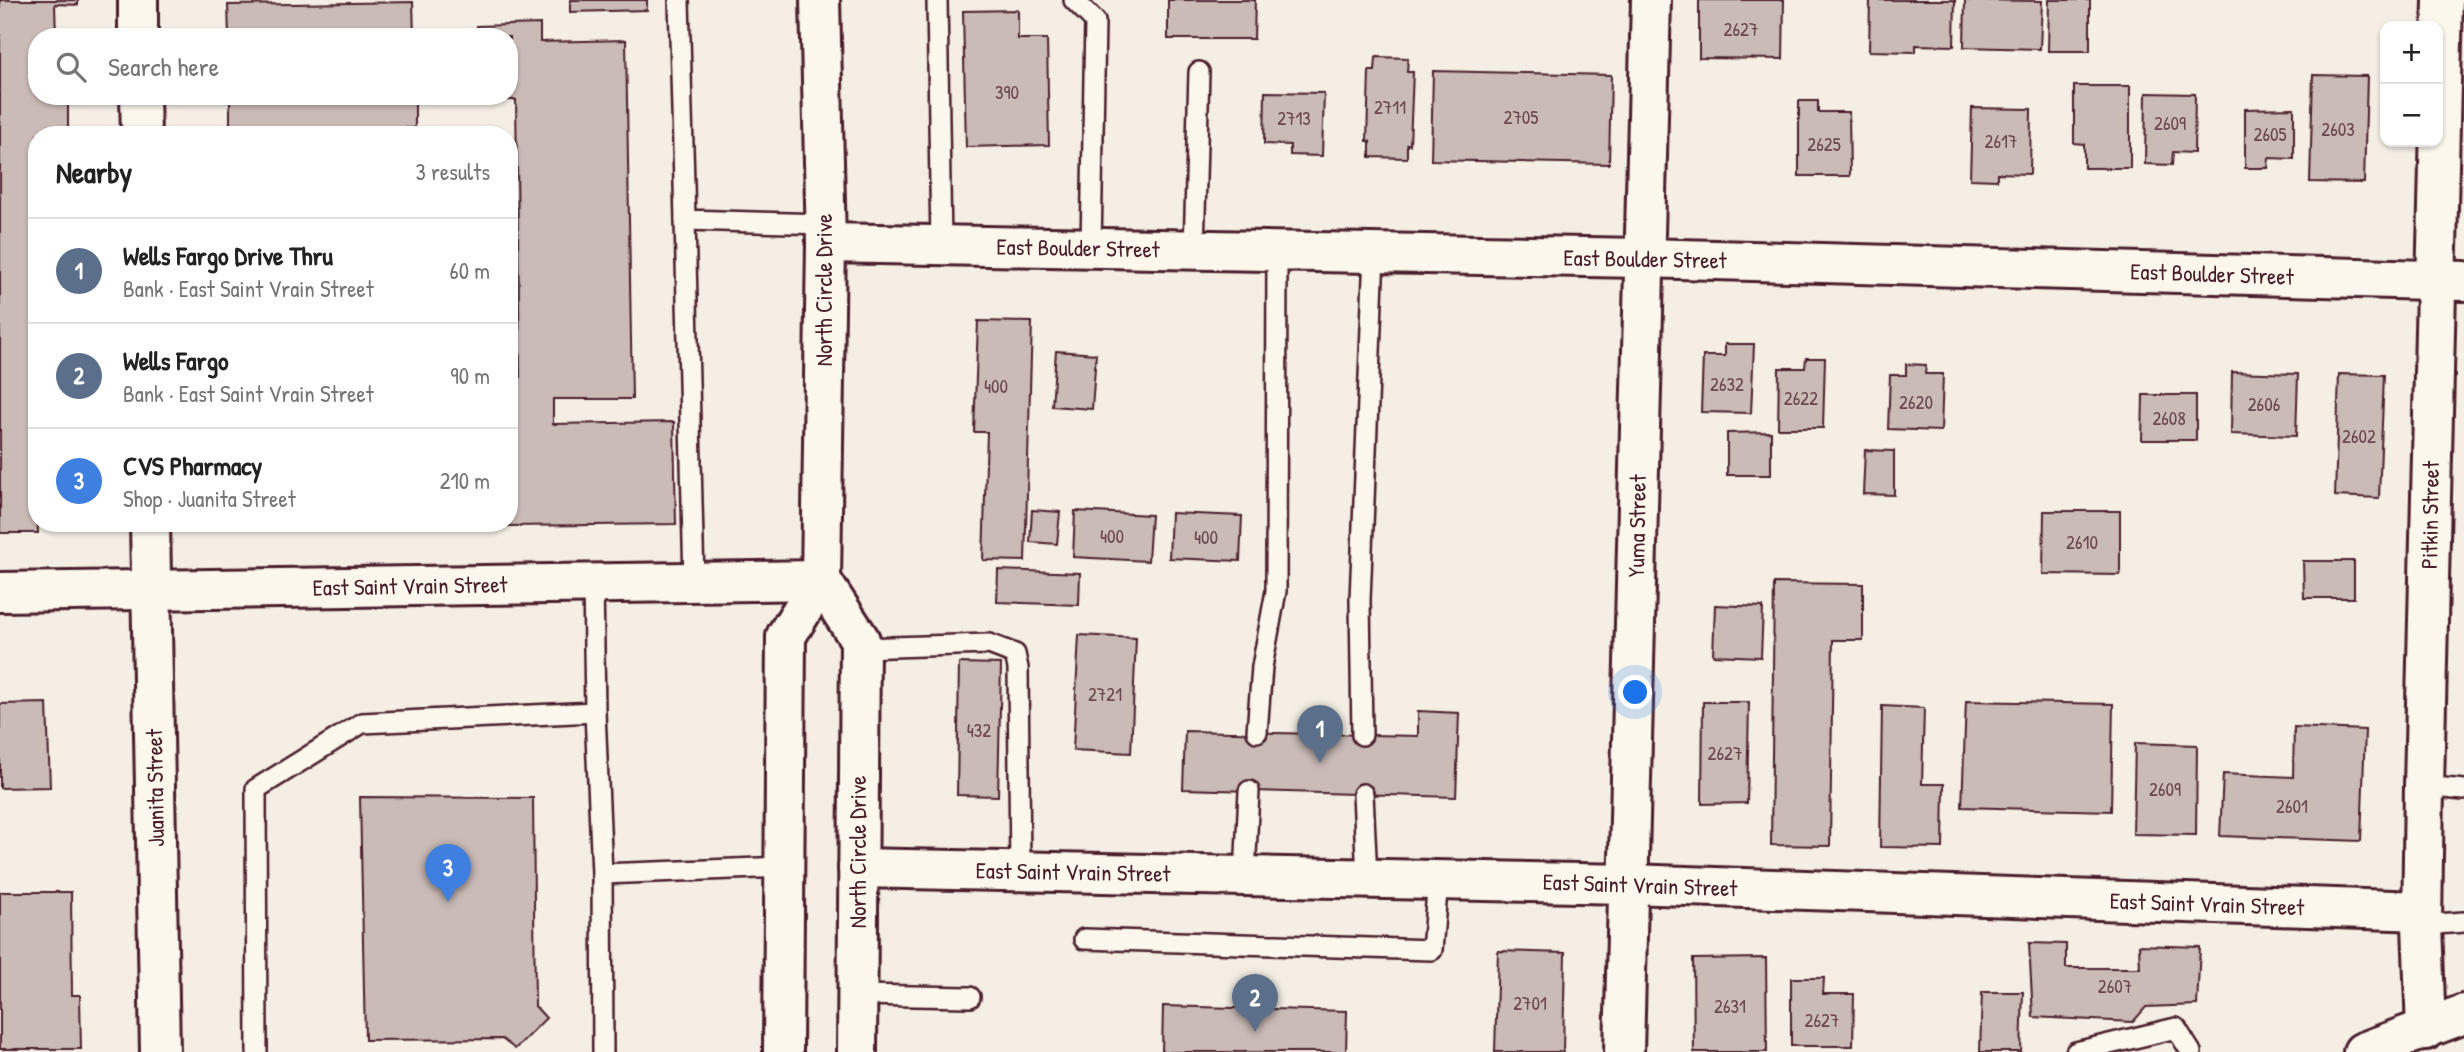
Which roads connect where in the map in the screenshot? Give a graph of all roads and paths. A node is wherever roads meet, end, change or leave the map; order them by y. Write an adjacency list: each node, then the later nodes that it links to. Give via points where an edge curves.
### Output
1 (138, 0): 8 (street)
2 (679, 0): 12 (lane)
3 (820, 0): 13 (street, North Circle Drive)
4 (937, 0): 14 (lane)
5 (1074, 0): 15 (lane, via 1095,21)
6 (1651, 0): 19 (street, Yuma Street)
7 (2443, 0): 20 (street, Pitkin Street)
8 (138, 28)
9 (1199, 72): 16 (lane)
10 (140, 105): 11 (street)
11 (141, 126)
12 (685, 220): 13 (lane); 23 (lane)
13 (825, 233): 14 (street, East Boulder Street); 22 (street, North Circle Drive)
14 (942, 245): 15 (street, East Boulder Street)
15 (1090, 248): 16 (street, East Boulder Street)
16 (1194, 250): 17 (street, East Boulder Street)
17 (1277, 252): 18 (street, East Boulder Street); 29 (lane, via 1276,592)
18 (1374, 253): 19 (street, East Boulder Street); 30 (lane, via 1360,600)
19 (1643, 258): 20 (street, East Boulder Street); 42 (street, Yuma Street)
20 (2449, 281): 31 (street, Pitkin Street)
21 (150, 532): 25 (street, Juanita Street)
22 (821, 580): 23 (street, East Saint Vrain Street); 27 (street, North Circle Drive, via 860,640); 35 (street, via 786,636)
23 (694, 582): 24 (street, East Saint Vrain Street)
24 (593, 583): 25 (street, East Saint Vrain Street); 28 (lane)
25 (151, 589): 26 (street, East Saint Vrain Street); 50 (street, Juanita Street)
26 (0, 592)
27 (859, 648): 36 (street, North Circle Drive); 37 (lane, via 989,644 1014,654 1018,668)
28 (595, 712): 38 (lane); 51 (lane, via 362,723 256,789)
29 (1256, 732)
30 (1362, 735)
31 (2424, 786): 32 (lane); 43 (street, Pitkin Street)
32 (2464, 790)
33 (1250, 792): 39 (lane)
34 (1363, 794): 40 (lane)
35 (783, 867): 38 (lane); 53 (street)
36 (858, 868): 37 (street, East Saint Vrain Street); 46 (street, North Circle Drive)
37 (1020, 872): 39 (street, East Saint Vrain Street)
38 (602, 874): 52 (lane)
39 (1245, 876): 40 (street, East Saint Vrain Street)
40 (1367, 878): 41 (street, East Saint Vrain Street)
41 (1438, 880): 42 (street, East Saint Vrain Street); 45 (lane, via 1432,950)
42 (1629, 884): 43 (street, East Saint Vrain Street); 55 (street, Yuma Street)
43 (2422, 918): 44 (lane); 49 (street, Pitkin Street)
44 (2464, 922)
45 (1084, 939)
46 (858, 995): 47 (lane); 54 (street, North Circle Drive)
47 (970, 997)
48 (2464, 1014): 49 (street)
49 (2429, 1041): 58 (street)
50 (160, 1052)
51 (257, 1052)
52 (603, 1052)
53 (783, 1052)
54 (857, 1052)
55 (1624, 1052)
56 (2076, 1052): 57 (lane, via 2176,1028)
57 (2191, 1052)
58 (2362, 1052)

